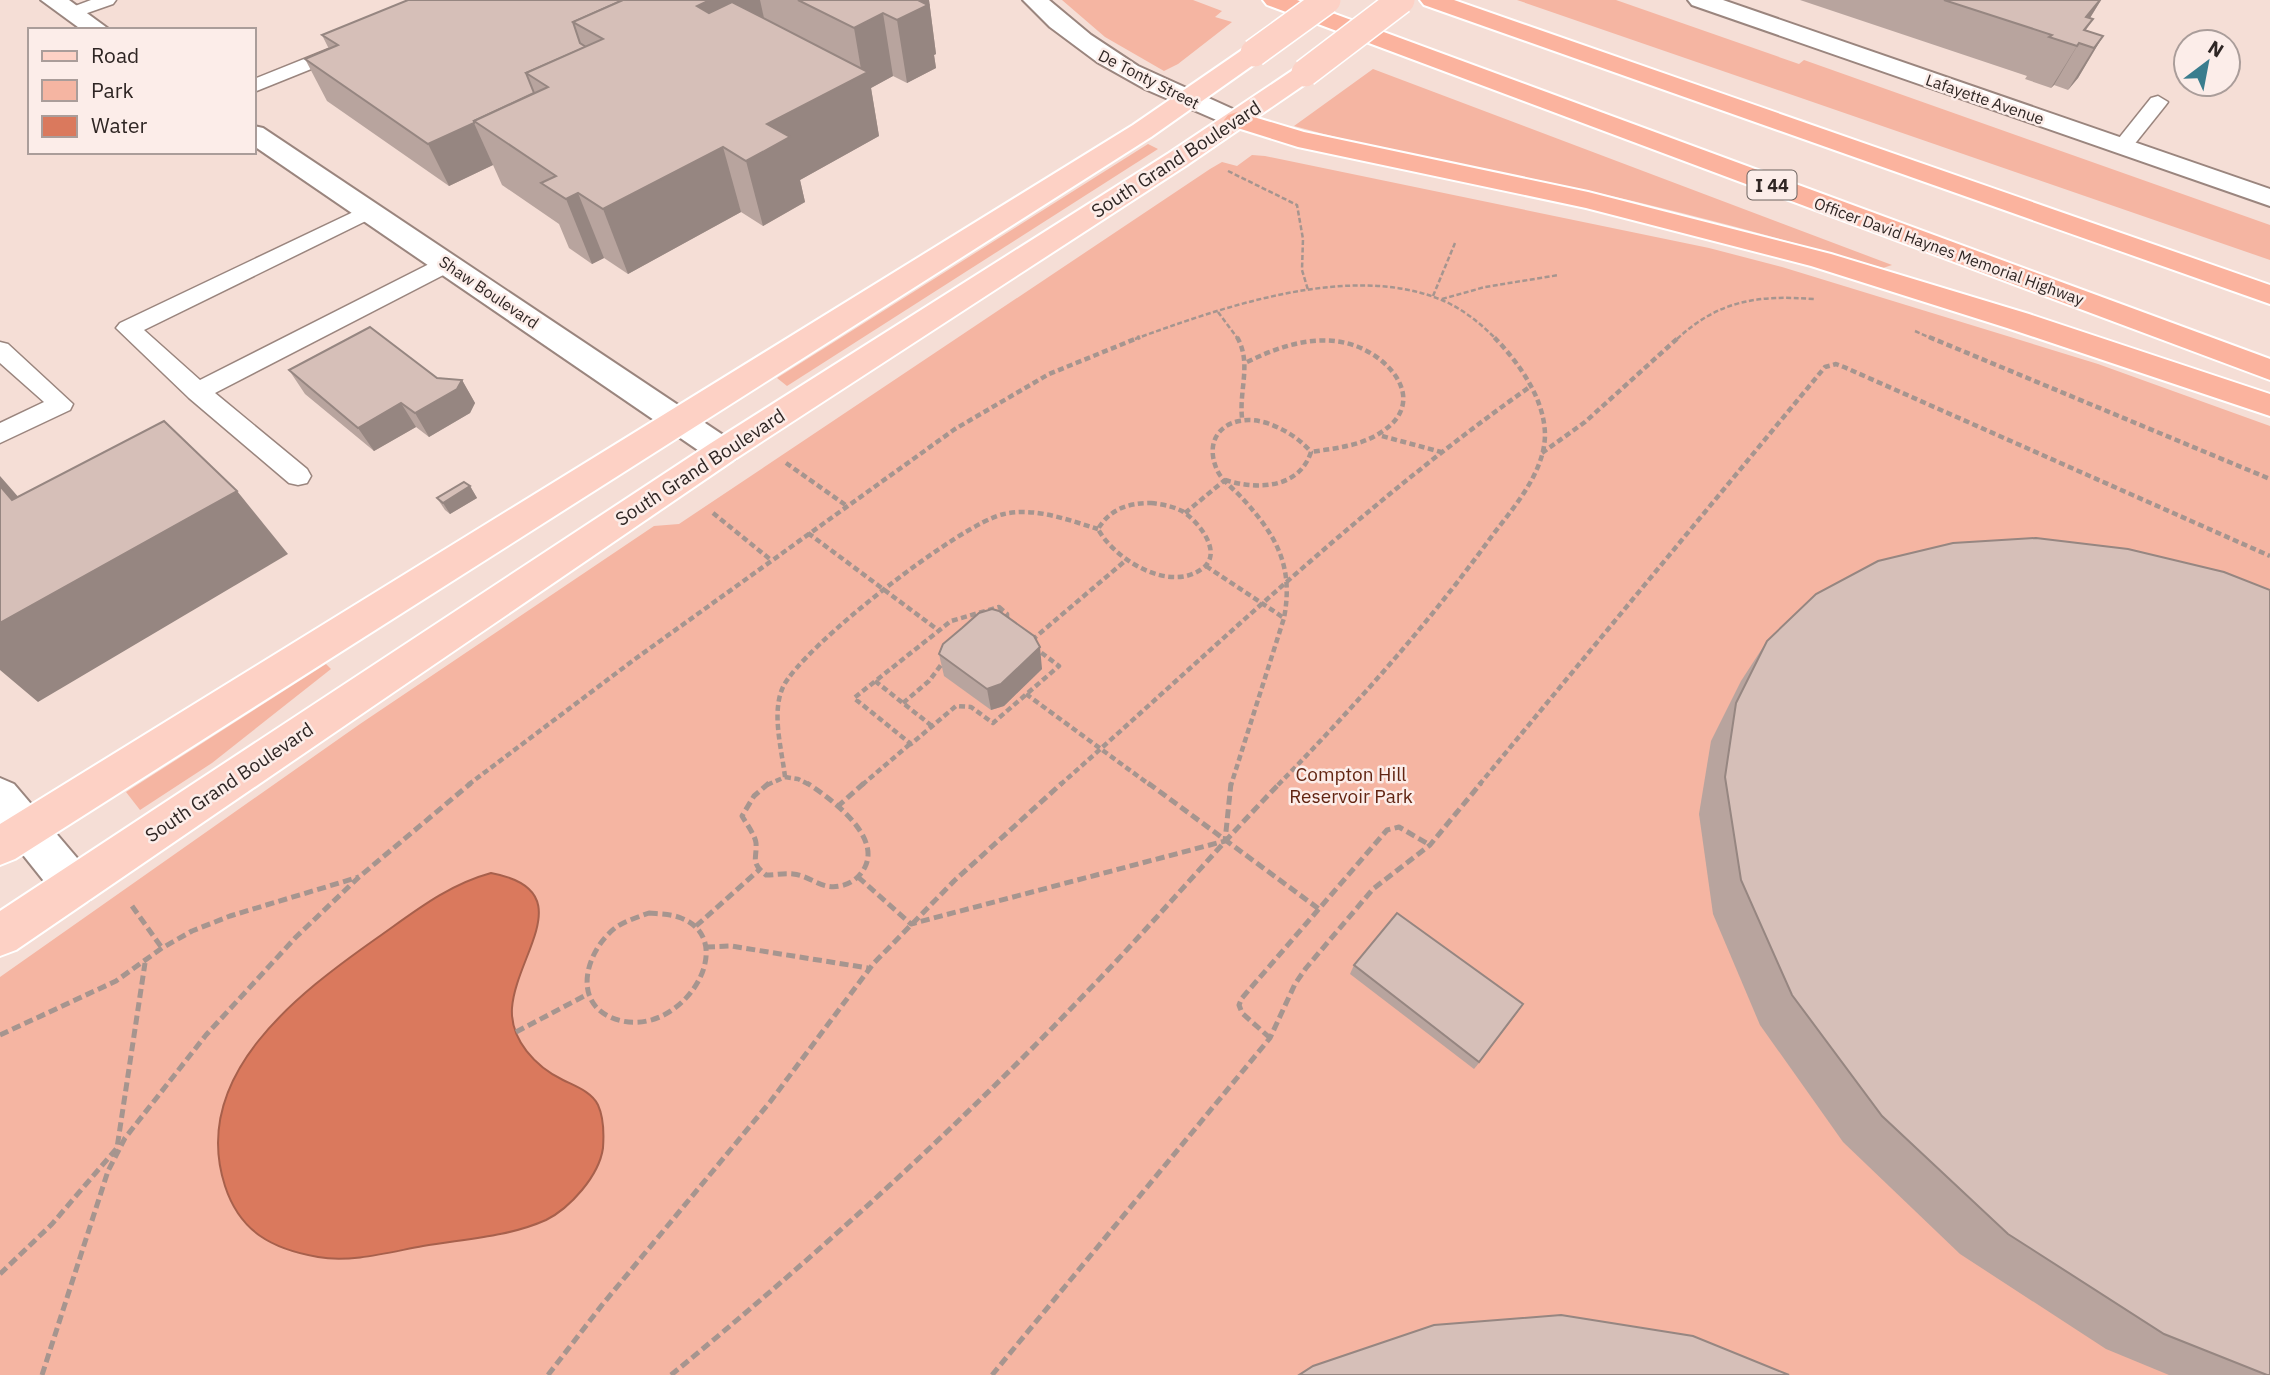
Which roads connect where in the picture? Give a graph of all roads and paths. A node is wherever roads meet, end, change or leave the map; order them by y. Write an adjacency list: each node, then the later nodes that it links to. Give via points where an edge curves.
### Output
1 (53, 0): 9 (street)
2 (107, 0): 9 (lane)
3 (1035, 0): 13 (street, De Tonty Street, via 1085,46)
4 (1275, 0): 33 (highway, Officer David Haynes Memorial Highway / I 44)
5 (1327, 0): 13 (main road, bridge)
6 (1401, 0): 15 (main road, South Grand Boulevard, bridge)
7 (1432, 0): 25 (highway)
8 (1700, 0): 17 (street, Lafayette Avenue)
9 (73, 13): 10 (street)
10 (95, 28)
11 (365, 40): 12 (lane)
12 (256, 85)
13 (1188, 100): 15 (street, De Tonty Street); 37 (main road)
14 (2158, 102): 17 (lane)
15 (1237, 120): 36 (highway, via 1298,139 1702,227 1910,287); 41 (main road, South Grand Boulevard)
16 (256, 135): 20 (street, Shaw Boulevard)
17 (2122, 147): 19 (street, Lafayette Avenue)
18 (1224, 169): 24 (path, via 1297,205)
19 (2270, 198)
20 (368, 211): 22 (street, Shaw Boulevard); 35 (lane, via 128,328)
21 (1455, 243): 26 (path)
22 (447, 264): 35 (lane); 37 (street, Shaw Boulevard)
23 (1559, 275): 27 (path)
24 (1308, 290): 26 (path, via 1370,285); 29 (path)
25 (2270, 295)
26 (1433, 296): 27 (path)
27 (1441, 299): 34 (path, via 1480,323)
28 (1822, 300): 44 (path, via 1786,298 1711,311 1585,422)
29 (1218, 312): 32 (path, via 1238,339); 49 (path, via 1052,373 949,433)
30 (1914, 331): 47 (path)
31 (0, 350): 39 (lane, via 61,404)
32 (1247, 362): 38 (path, via 1241,383); 40 (path, via 1283,345 1326,340 1383,359 1396,371 1404,397 1395,423)
33 (2270, 370)
34 (1531, 386): 43 (path); 44 (path, via 1543,423)
35 (198, 392): 46 (lane)
36 (2270, 405)
37 (679, 418): 41 (street, Shaw Boulevard); 74 (main road)
38 (1242, 418): 42 (path, via 1288,432); 48 (path, via 1231,422 1214,443 1212,456)
39 (0, 434)
40 (1381, 436): 42 (path, via 1348,448); 43 (path)
41 (723, 451): 80 (main road, South Grand Boulevard)
42 (1311, 452): 48 (path, via 1301,471 1278,484 1240,486)
43 (1441, 452): 58 (path)
44 (1542, 453): 75 (path, via 1470,568 1378,680)
45 (786, 463): 49 (path)
46 (298, 476)
47 (2270, 479)
48 (1225, 480): 51 (path); 58 (path, via 1264,522)
49 (847, 506): 53 (path)
50 (713, 513): 55 (path)
51 (1185, 513): 52 (path, via 1156,503 1137,503 1108,514); 57 (path, via 1196,522 1210,548)
52 (1098, 529): 56 (path); 59 (path, via 1045,514 995,516 941,547)
53 (808, 533): 55 (path); 59 (path)
54 (2270, 556): 76 (path, via 1844,367 1830,365)
55 (771, 560): 78 (path, via 513,749)
56 (1125, 561): 57 (path, via 1171,575 1189,574); 63 (path)
57 (1206, 566): 60 (path)
58 (1289, 577): 60 (path); 61 (path)
59 (886, 591): 62 (path); 71 (path, via 817,646 784,683 778,702)
60 (1260, 602): 61 (path); 70 (path)
61 (1284, 618): 75 (path, via 1231,781)
62 (938, 630): 63 (path, via 960,616 999,607 1007,614 1007,627); 65 (path)
63 (1028, 644): 66 (path, via 1059,666)
64 (946, 658): 67 (path)
65 (875, 681): 67 (path); 69 (path, via 854,698)
66 (1026, 694): 68 (path, via 993,723 964,704); 70 (path)
67 (903, 704): 68 (path)
68 (932, 726): 69 (path)
69 (911, 744): 73 (path)
70 (1100, 751): 75 (path); 83 (path)
71 (785, 777): 73 (path, via 803,780); 77 (path, via 755,794 742,816 756,842 752,854)
72 (0, 796): 74 (street)
73 (837, 807): 79 (path, via 866,839 869,855)
74 (13, 837): 80 (street)
75 (1225, 841): 82 (path); 83 (path); 98 (path, via 1073,1007 966,1114)
76 (1430, 845): 82 (path, via 1399,827 1387,830); 93 (path, via 1373,889 1306,968)
77 (759, 870): 79 (path, via 766,875 791,874 818,886 848,884); 84 (path)
78 (360, 876): 87 (path, via 230,916); 94 (path, via 248,987)
79 (858, 877): 83 (path)
80 (74, 886): 85 (main road, South Grand Boulevard)
81 (132, 906): 87 (path)
82 (1318, 909): 93 (path, via 1239,1005)
83 (911, 924): 89 (path)
84 (696, 926): 86 (path); 90 (path, via 666,913 649,913 614,929 590,959)
85 (0, 936)
86 (706, 947): 89 (path, via 731,946); 90 (path, via 700,983 687,1001 649,1022 628,1024 610,1019)
87 (162, 948): 88 (path)
88 (145, 961): 92 (path, via 82,999); 94 (path)
89 (869, 969): 97 (path, via 771,1102 659,1232)
90 (588, 994): 91 (path)
91 (516, 1032)
92 (0, 1035)
93 (1270, 1038): 99 (path)
94 (117, 1148): 95 (path, via 52,1224); 96 (path)
95 (0, 1274)
96 (42, 1375)
97 (548, 1375)
98 (671, 1375)
99 (992, 1375)

